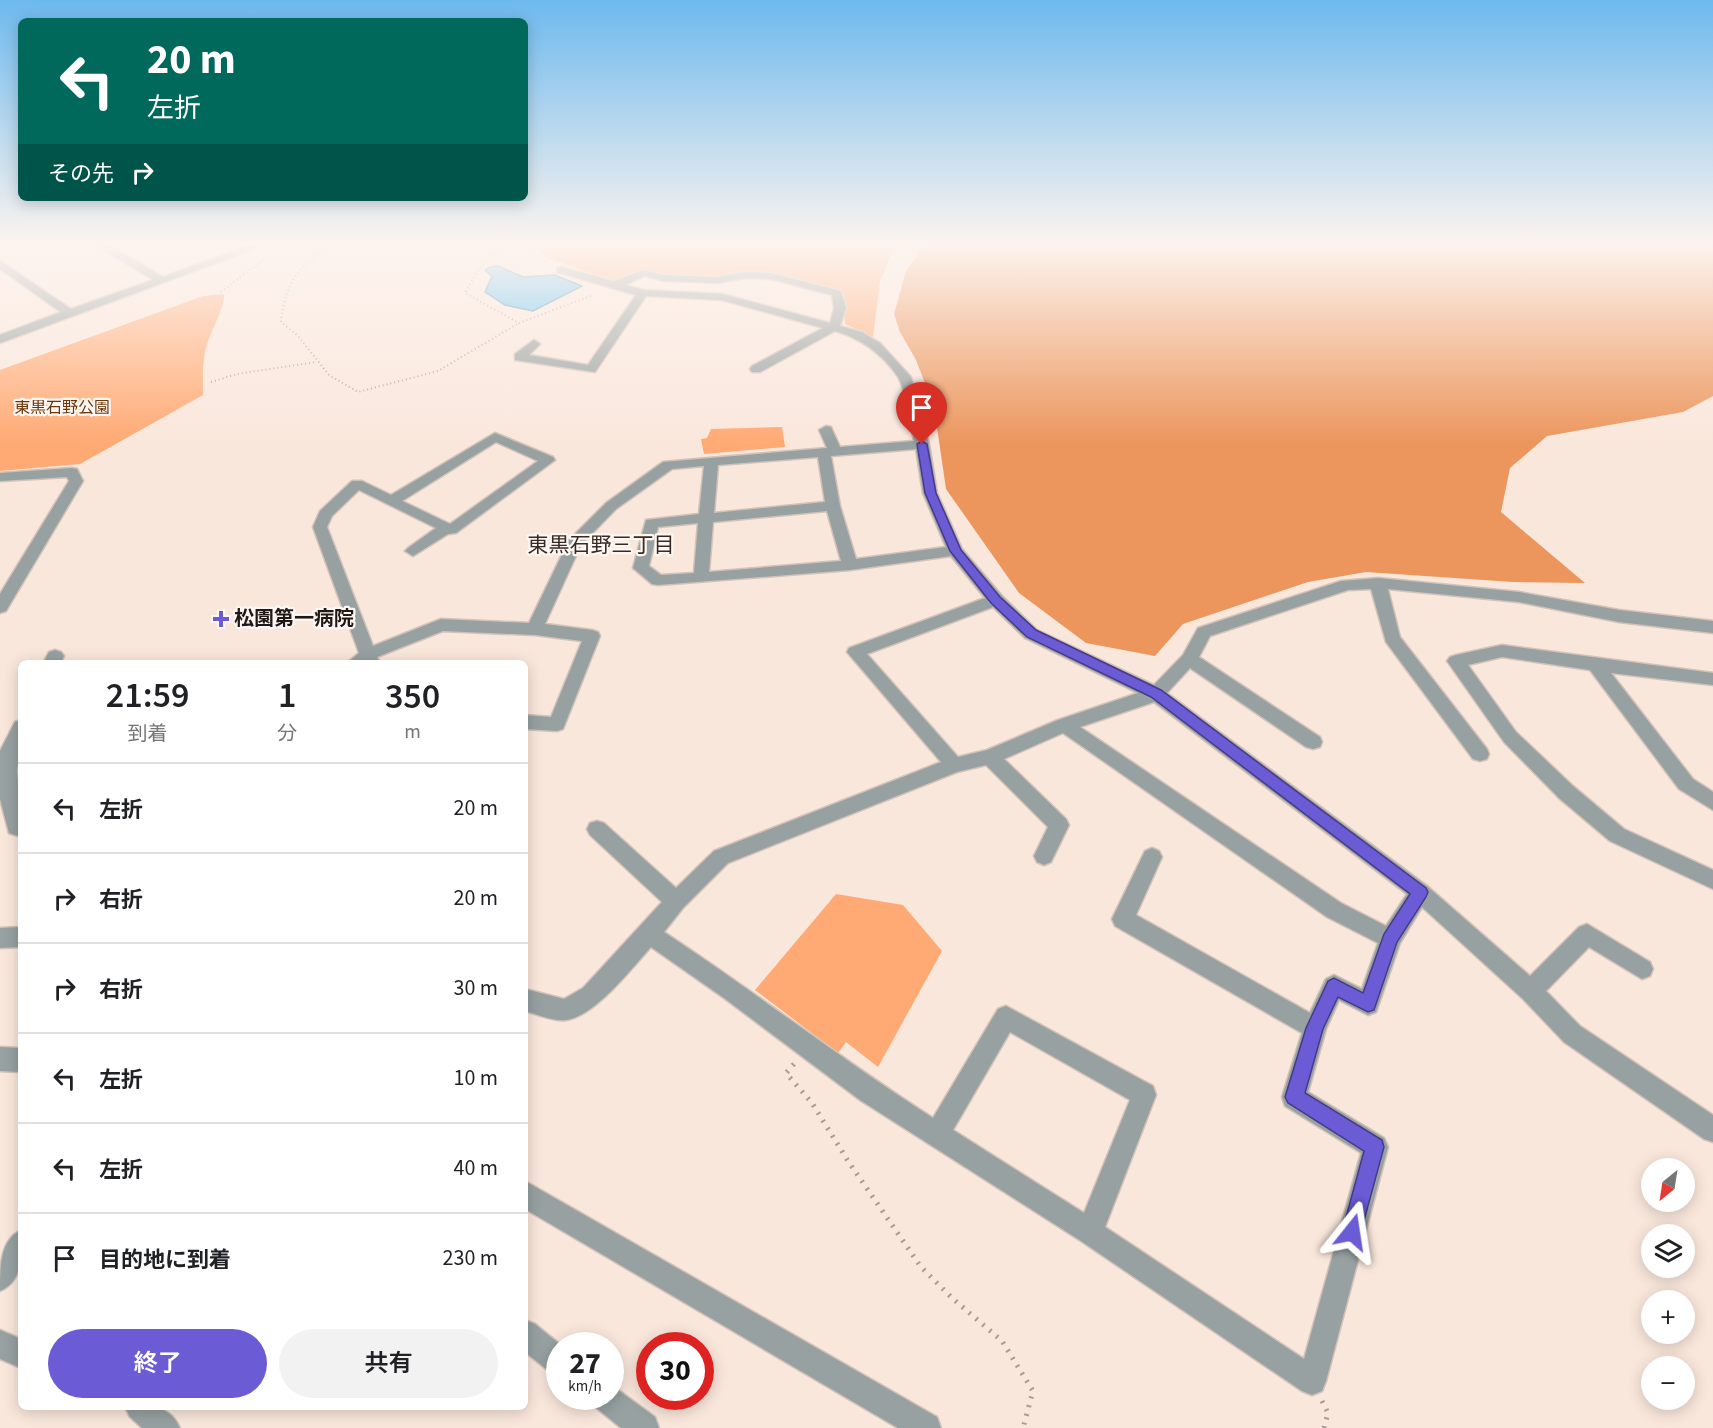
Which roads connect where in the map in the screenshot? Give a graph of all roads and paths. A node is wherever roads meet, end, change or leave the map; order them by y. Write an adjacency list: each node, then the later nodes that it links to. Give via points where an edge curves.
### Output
1 (64, 310): 9 (street)
2 (82, 310): 9 (street)
3 (282, 310): 14 (path, via 281,322 298,336)
4 (495, 310): 10 (path)
5 (559, 310): 10 (path)
6 (632, 310): 13 (street, via 591,369 519,357)
7 (769, 310): 11 (street)
8 (839, 310): 11 (street)
9 (70, 314): 12 (street)
10 (519, 323): 14 (path, via 438,371 358,392 329,375)
11 (834, 327): 15 (street); 18 (street, via 867,340 905,377)
12 (0, 339)
13 (534, 344)
14 (317, 362): 16 (path, via 237,374)
15 (756, 369)
16 (211, 382)
17 (826, 430): 19 (street)
18 (922, 444): 19 (street); 27 (street, via 930,493)
19 (829, 451): 20 (street); 23 (street)
20 (711, 462): 24 (street); 34 (street, via 668,465 611,506 573,543)
21 (0, 477): 32 (street, via 72,472 75,481)
22 (393, 500): 25 (street); 25 (street, via 495,437 548,460 451,530); 35 (street, via 357,484 325,514 320,527)
23 (833, 506): 24 (street); 28 (street)
24 (706, 517): 29 (street); 29 (street, via 651,523 641,568 658,580)
25 (445, 529): 26 (street)
26 (414, 551)
27 (956, 551): 28 (street); 31 (street)
28 (850, 565): 29 (street)
29 (701, 578)
30 (1378, 583): 33 (street, via 1519,597 1619,616); 36 (street, via 1347,585 1204,633); 44 (street, via 1392,638)
31 (996, 600): 39 (street, via 1031,634); 46 (street, via 855,651)
32 (0, 607)
33 (1713, 627)
34 (535, 628): 35 (street, via 441,625); 40 (street, via 592,636 557,724)
35 (365, 660)
36 (1189, 660): 39 (street); 43 (street)
37 (1596, 665): 38 (street); 47 (street, via 1686,784); 52 (street, via 1502,651 1456,661 1510,737 1566,792 1617,835)
38 (1713, 679)
39 (1156, 694): 41 (street); 53 (street)
40 (528, 722)
41 (1064, 725): 45 (street); 58 (street, via 1334,910)
42 (18, 733): 48 (street, via 9,751 8,769 11,809)
43 (1313, 742)
44 (1480, 754)
45 (990, 757): 46 (street); 50 (street, via 1059,825)
46 (954, 765): 54 (street, via 721,857)
47 (1713, 801)
48 (18, 828)
49 (597, 829): 54 (street)
50 (1044, 856)
51 (1152, 857): 62 (street, via 1123,919)
52 (1713, 880)
53 (1420, 892): 58 (street); 60 (street)
54 (676, 901): 55 (street)
55 (649, 934): 61 (street, via 591,996 565,1010); 63 (street)
56 (18, 937): 57 (street)
57 (0, 938)
58 (1390, 939): 62 (street, via 1368,1004 1334,986)
59 (1641, 969): 60 (street, via 1587,934)
60 (1531, 991): 66 (street, via 1572,1034)
61 (528, 1001)
62 (1315, 1028): 69 (street, via 1294,1097 1375,1147 1312,1381)
63 (807, 1047): 67 (street); 82 (path, via 786,1073 812,1103 921,1267 1002,1341 1033,1390)
64 (0, 1059): 65 (street)
65 (18, 1060)
66 (1713, 1130)
67 (938, 1134): 69 (street); 69 (street, via 1006,1017 1144,1095)
68 (528, 1196): 78 (street)
69 (1090, 1232)
70 (18, 1248): 71 (street)
71 (0, 1278)
72 (528, 1337): 74 (street)
73 (0, 1344): 75 (street)
74 (546, 1351)
75 (18, 1353)
76 (144, 1410): 79 (street)
77 (622, 1410): 80 (street)
78 (894, 1419): 81 (street)
79 (165, 1428)
80 (644, 1428)
81 (927, 1428)
82 (1023, 1428)

